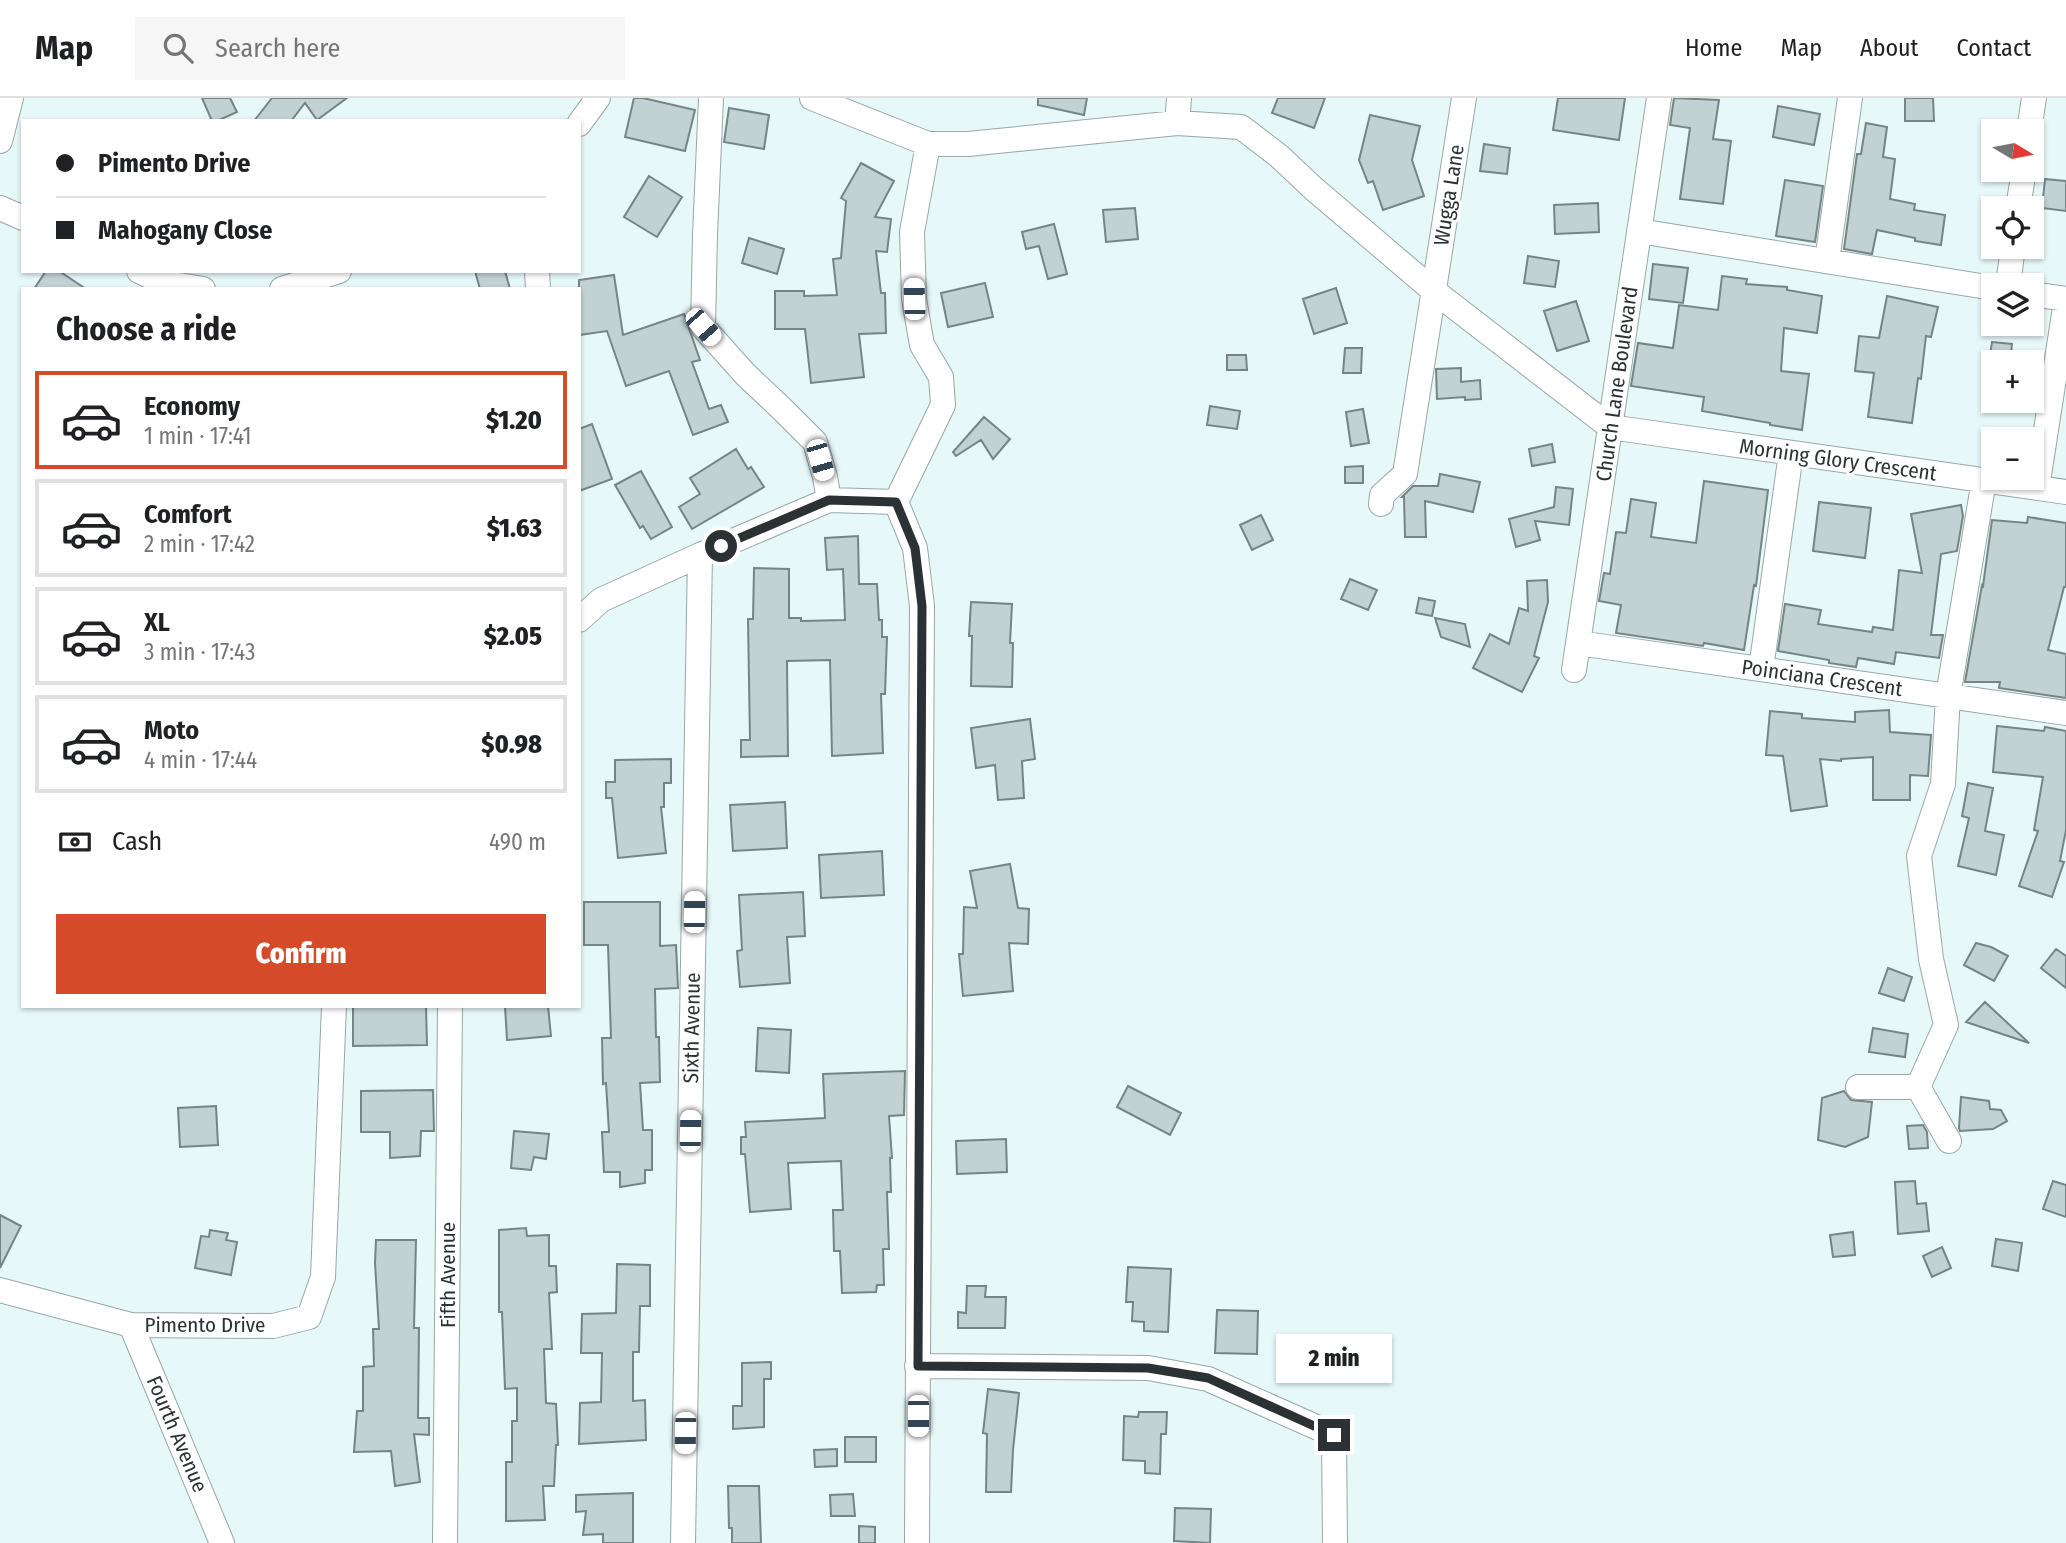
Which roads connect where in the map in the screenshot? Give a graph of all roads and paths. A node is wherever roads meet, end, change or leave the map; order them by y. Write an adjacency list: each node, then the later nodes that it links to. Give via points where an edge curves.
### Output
1 (11, 98): 13 (street)
2 (598, 98): 11 (street)
3 (711, 98): 34 (street, via 703,327 815,442)
4 (812, 98): 14 (street)
5 (1179, 98): 12 (street)
6 (1464, 98): 24 (street, Wugga Lane)
7 (1659, 98): 17 (street, Church Lane Boulevard)
8 (1850, 98): 18 (street)
9 (2034, 98): 10 (street)
10 (2031, 119)
11 (581, 121)
12 (1177, 123): 14 (street, via 995,142); 24 (street, via 1241,127)
13 (0, 141)
14 (928, 144): 35 (street, via 912,232 914,299 922,345 942,377 943,405)
15 (0, 208): 16 (street)
16 (21, 217)
17 (1639, 231): 18 (street); 27 (street, Church Lane Boulevard)
18 (1827, 261): 21 (street)
19 (143, 273): 22 (street)
20 (333, 273): 23 (street)
21 (1981, 286)
22 (191, 287)
23 (288, 287)
24 (1434, 291): 27 (street); 36 (street, Wugga Lane, via 1405,474 1382,495)
25 (2044, 296): 26 (street)
26 (2066, 300): 28 (street)
27 (1610, 427): 29 (street, Morning Glory Crescent); 39 (street, Church Lane Boulevard)
28 (2044, 443)
29 (1791, 453): 30 (street, Morning Glory Crescent); 40 (street)
30 (1981, 480)
31 (2044, 489): 33 (street, Morning Glory Crescent)
32 (1982, 490): 42 (street)
33 (2066, 492)
34 (829, 500): 35 (street); 37 (street)
35 (896, 502): 51 (street, via 915,548 922,606)
36 (1381, 504)
37 (700, 555): 38 (street, via 601,600); 54 (street, Sixth Avenue)
38 (581, 618)
39 (1578, 642): 40 (street, Poinciana Crescent); 41 (street, Church Lane Boulevard)
40 (1761, 669): 42 (street, Poinciana Crescent)
41 (1574, 670)
42 (1948, 696): 43 (street, Poinciana Crescent); 47 (street, via 1943,784 1919,856 1931,959 1946,1026)
43 (2066, 713)
44 (334, 1008): 50 (street, Pimento Drive, via 323,1277 309,1317 273,1326)
45 (450, 1008): 53 (street, Fifth Avenue)
46 (1858, 1087): 47 (street)
47 (1918, 1087): 48 (street)
48 (1948, 1141)
49 (0, 1290): 50 (street, Pimento Drive)
50 (131, 1325): 52 (street, Fourth Avenue)
51 (918, 1366): 55 (street); 56 (street, via 1148,1368 1208,1378 1334,1435)
52 (222, 1543)
53 (445, 1543)
54 (683, 1543)
55 (917, 1543)
56 (1335, 1543)

